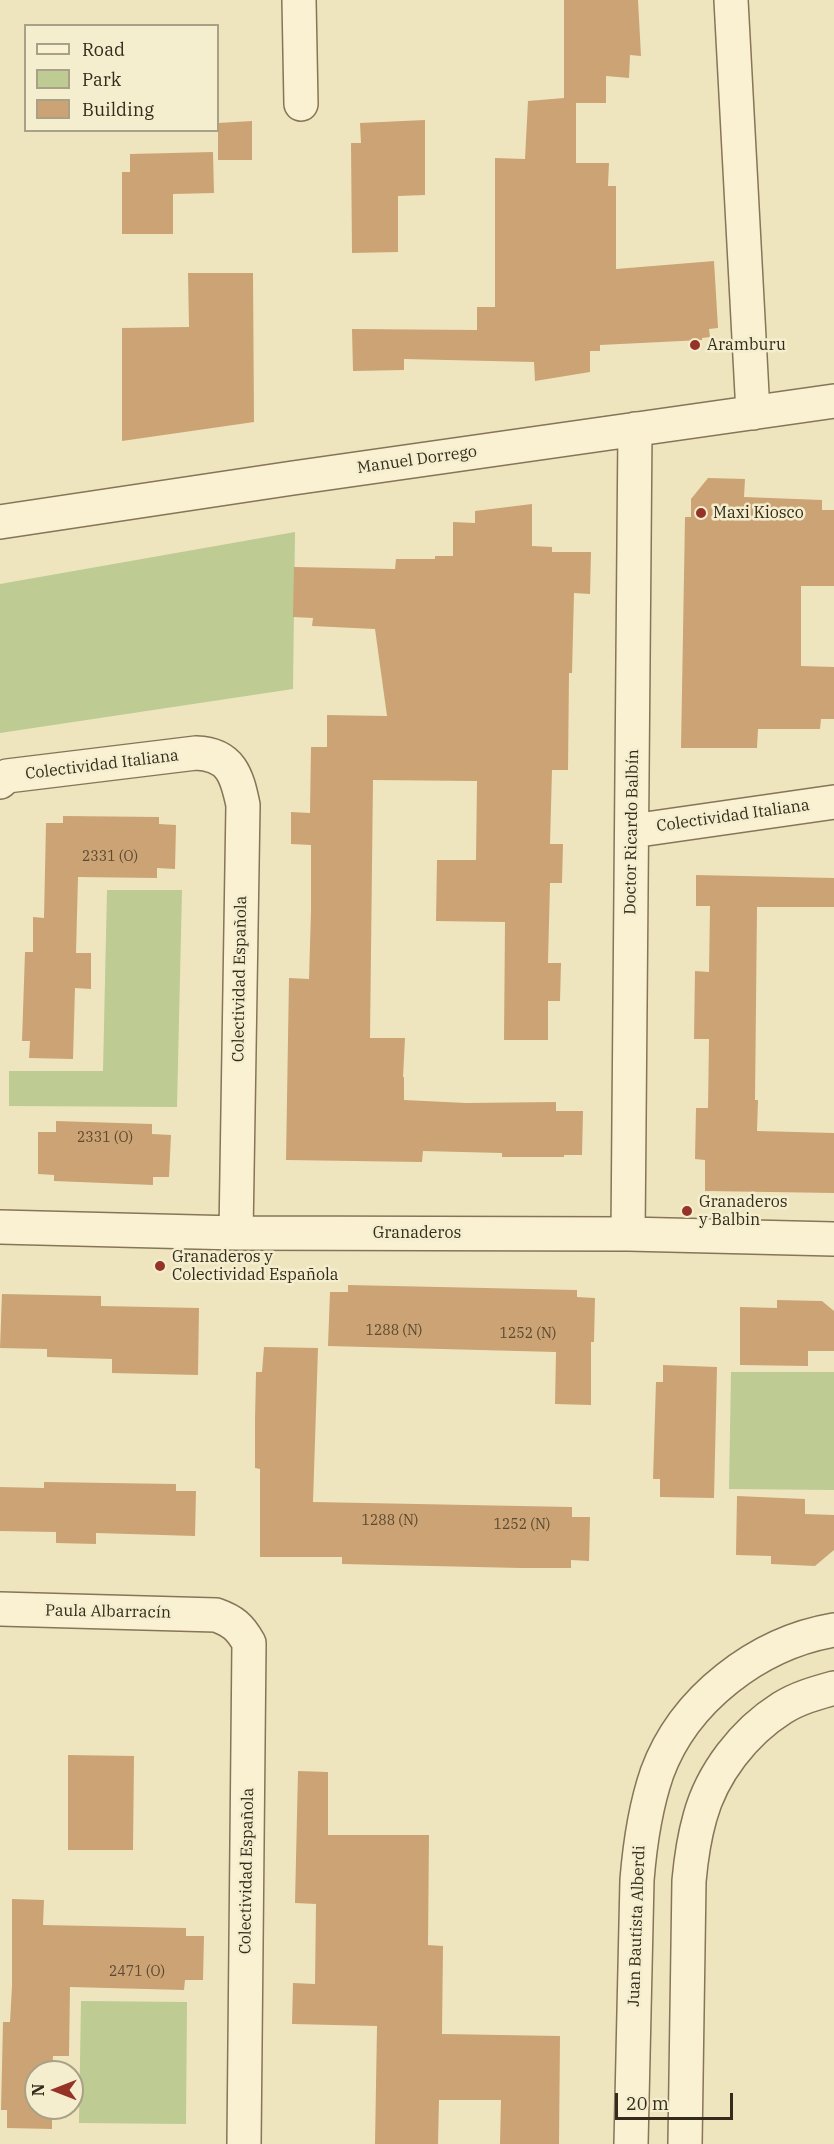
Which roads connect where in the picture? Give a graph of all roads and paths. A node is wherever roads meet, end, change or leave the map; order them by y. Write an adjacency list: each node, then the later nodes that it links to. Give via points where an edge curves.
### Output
1 (299, 0): 3 (street)
2 (731, 0): 5 (street)
3 (301, 104)
4 (834, 401): 5 (street, Manuel Dorrego)
5 (753, 413): 6 (street, Manuel Dorrego)
6 (635, 429): 7 (street, Manuel Dorrego); 11 (street, Doctor Ricardo Balbín)
7 (0, 522)
8 (196, 753): 9 (street, Colectividad Italiana); 13 (street, Colectividad Española, via 209,753 221,759 236,774 243,805)
9 (4, 779)
10 (834, 802): 11 (street, Colectividad Italiana)
11 (632, 831): 14 (street, Doctor Ricardo Balbín)
12 (0, 1227): 13 (street, Granaderos)
13 (236, 1233): 14 (street, Granaderos)
14 (628, 1234): 15 (street, Granaderos)
15 (834, 1239)
16 (0, 1609): 17 (street, Paula Albarracín)
17 (216, 1615): 20 (street, Colectividad Española, via 233,1621 249,1642)
18 (834, 1630): 21 (street, Juan Bautista Alberdi, via 805,1637 754,1659 735,1672 688,1719 658,1772 639,1846)
19 (834, 1688): 22 (street, via 782,1708 744,1740 727,1760 700,1815 689,1881)
20 (244, 2144)
21 (631, 2144)
22 (685, 2144)

